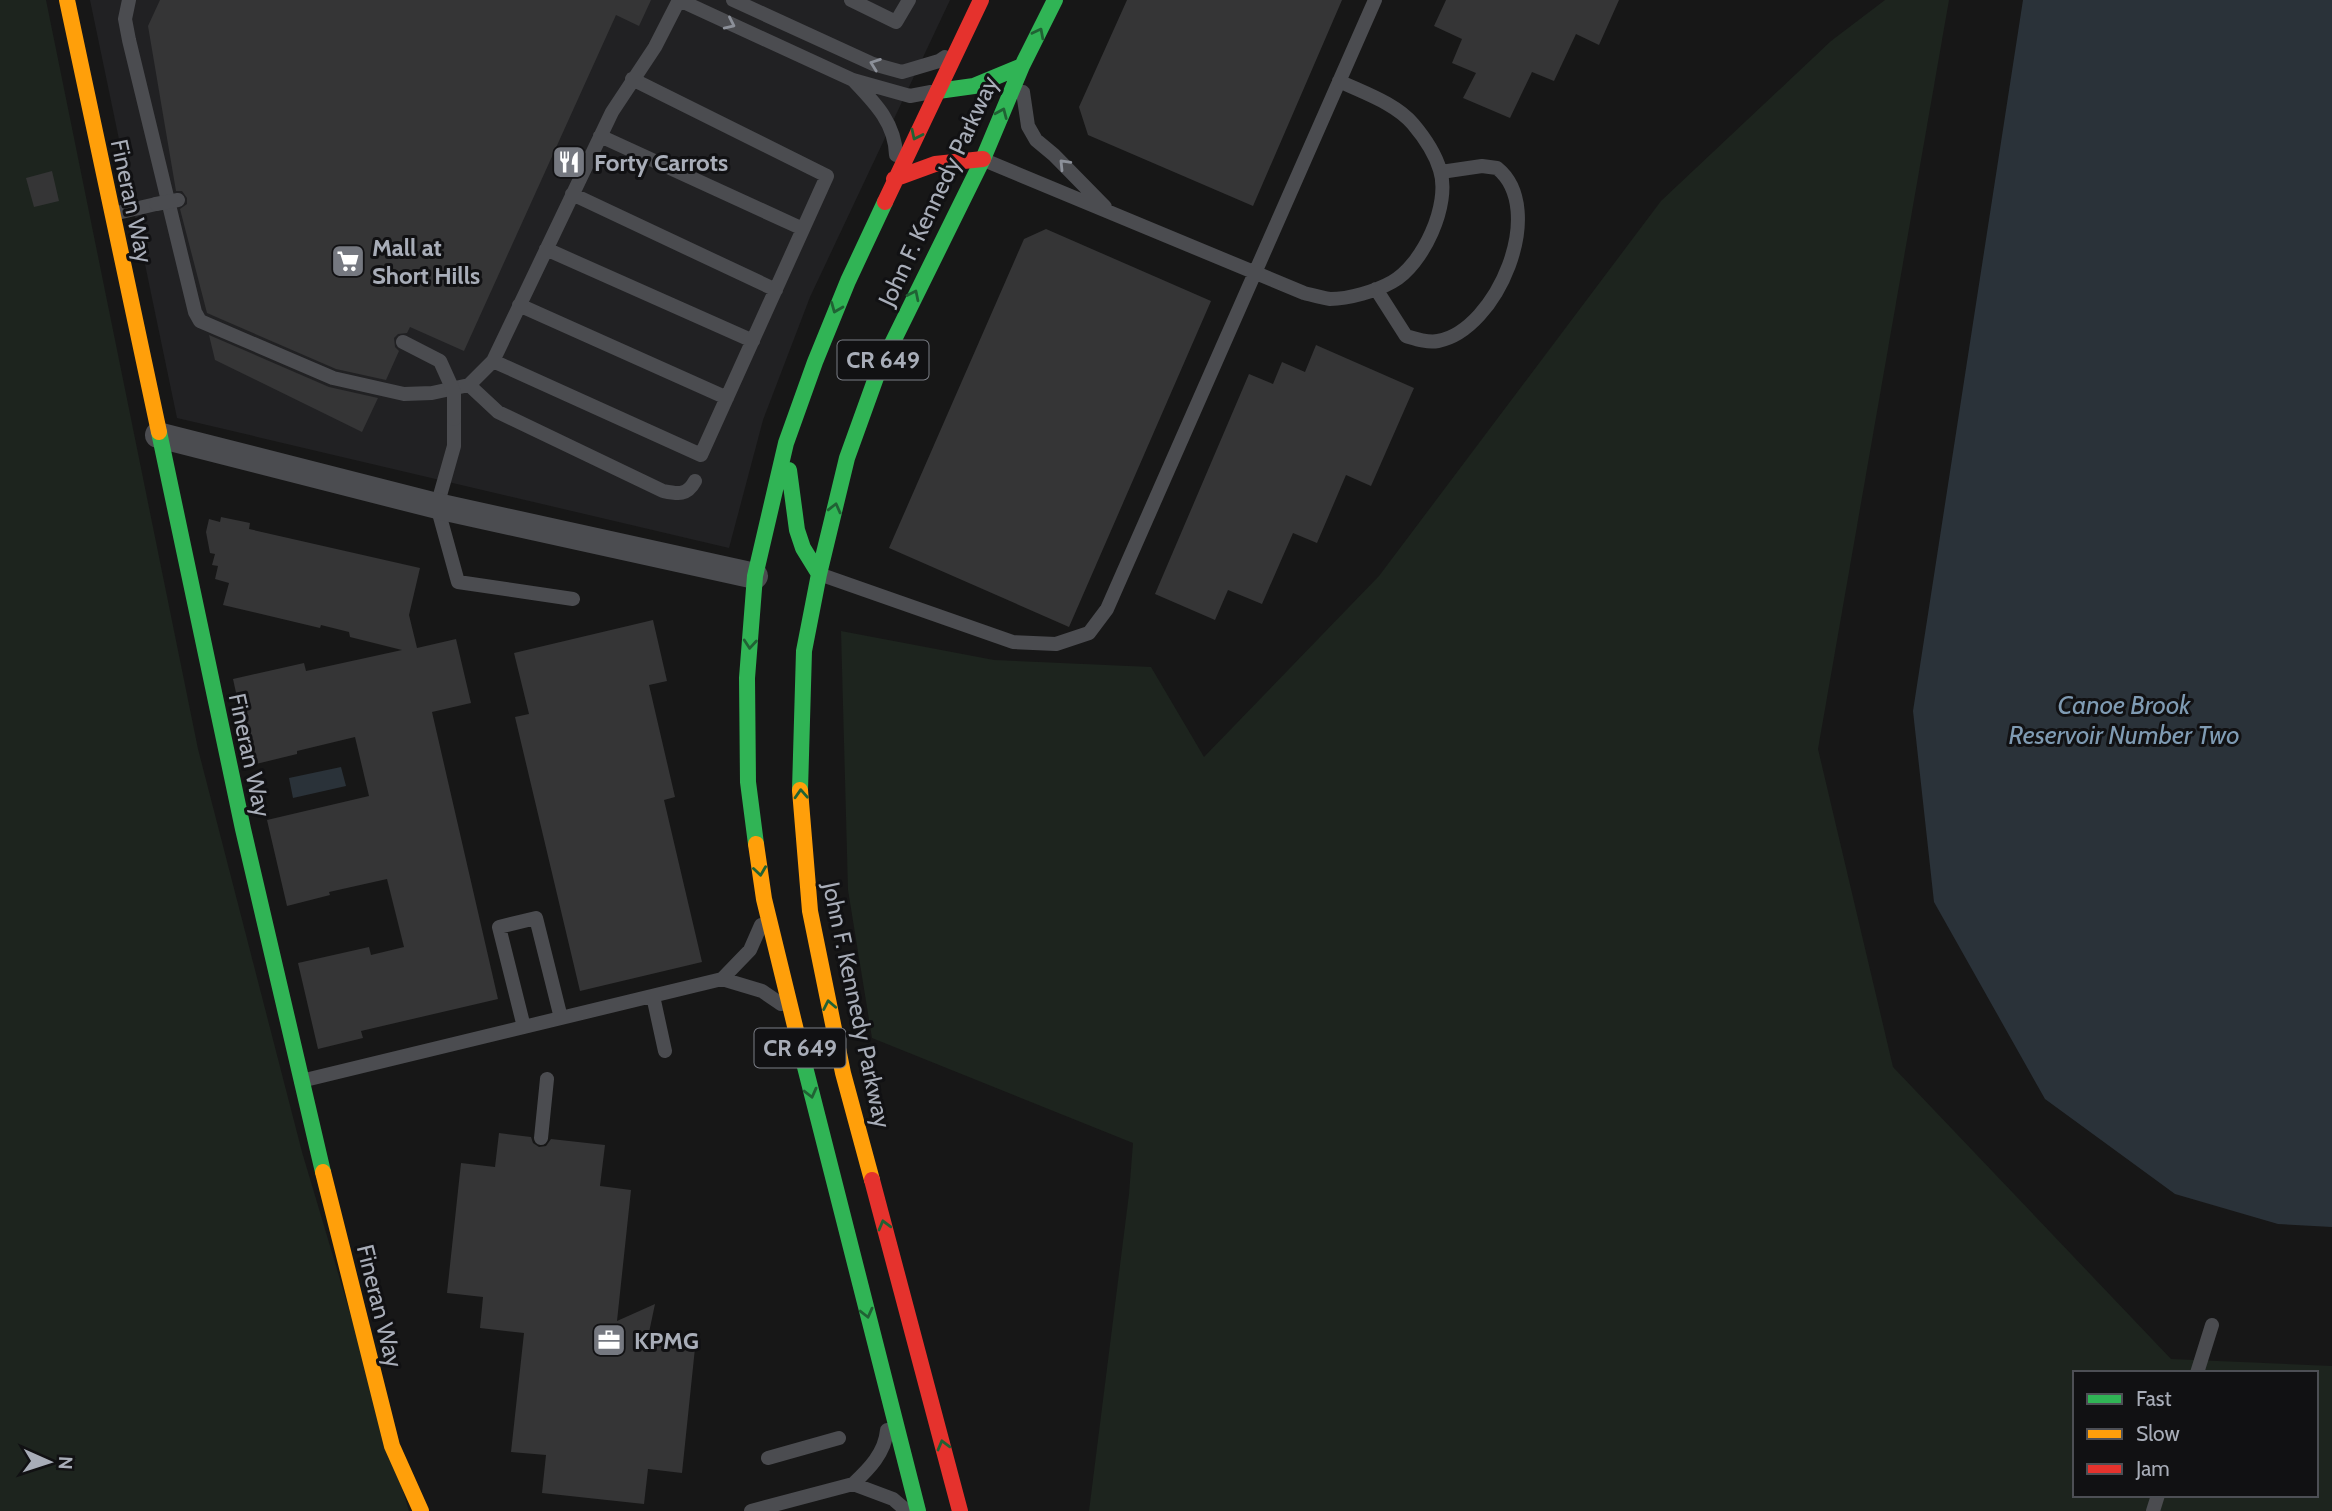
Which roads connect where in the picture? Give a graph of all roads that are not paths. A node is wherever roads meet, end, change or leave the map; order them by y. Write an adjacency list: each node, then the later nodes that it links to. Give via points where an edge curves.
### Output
1 (67, 0): 23 (main road, Fineran Way)
2 (129, 0): 33 (lane, via 125,19 129,40 194,313 200,321 361,386 404,394)
3 (679, 0): 12 (lane); 13 (lane, one-way to 13)
4 (733, 0): 10 (lane, one-way to 4, via 939,61 902,72 873,64)
5 (851, 0): 6 (lane, via 897,22)
6 (909, 0)
7 (981, 0): 10 (main road, John F. Kennedy Parkway / CR 649)
8 (1055, 0): 11 (main road, John F. Kennedy Parkway / CR 649, one-way to 8)
9 (1376, 0): 14 (lane)
10 (960, 46): 15 (main road, John F. Kennedy Parkway / CR 649)
11 (1022, 66): 15 (main road, via 974,86); 17 (main road, John F. Kennedy Parkway / CR 649, one-way to 11); 22 (lane, one-way to 11, via 1036,140 1028,125)
12 (632, 79): 16 (lane); 24 (lane, via 827,176)
13 (853, 80): 15 (lane, via 910,96); 19 (lane, via 883,113 894,134)
14 (1339, 81): 18 (lane, via 1389,105 1412,122); 26 (lane)
15 (938, 91): 19 (main road, John F. Kennedy Parkway / CR 649, one-way to 19)
16 (600, 136): 20 (lane); 24 (lane)
17 (983, 159): 19 (main road, via 935,164); 22 (lane); 39 (main road, John F. Kennedy Parkway / CR 649, one-way to 17, via 847,458 878,372)
18 (1441, 172): 27 (lane, via 1435,227 1423,250 1399,277); 27 (lane, via 1497,168 1511,183 1518,204 1517,231 1513,256 1500,285 1474,320 1439,341 1406,336)
19 (894, 179): 36 (main road, John F. Kennedy Parkway / CR 649, one-way to 36, via 848,281)
20 (572, 194): 25 (lane); 28 (lane)
21 (178, 200): 23 (lane, bridge)
22 (1111, 213): 26 (lane)
23 (111, 215): 35 (main road, Fineran Way)
24 (803, 229): 28 (lane)
25 (546, 249): 29 (lane); 30 (lane)
26 (1255, 272): 27 (lane, via 1331,299); 39 (lane, via 1107,610 1089,633 1056,644 1013,642)
27 (1376, 289)
28 (776, 290): 30 (lane)
29 (520, 305): 32 (lane); 34 (lane)
30 (753, 341): 34 (lane)
31 (403, 342): 38 (lane, bridge, via 440,361 454,392 454,446)
32 (493, 361): 33 (lane); 34 (lane, via 701,455)
33 (469, 385): 37 (lane, via 498,412 663,491 682,495)
34 (727, 397)
35 (158, 435): 38 (street); 52 (main road, Fineran Way)
36 (786, 443): 39 (main road, via 797,530); 40 (main road, John F. Kennedy Parkway / CR 649)
37 (695, 481)
38 (437, 506): 40 (street); 41 (lane, via 458,582)
39 (819, 574): 43 (main road, John F. Kennedy Parkway / CR 649)
40 (763, 580): 44 (main road, John F. Kennedy Parkway / CR 649, one-way to 44, via 747,678 748,782)
41 (573, 598)
42 (792, 615): 43 (main road)
43 (804, 651): 64 (main road, John F. Kennedy Parkway / CR 649, one-way to 43, via 843,1073 810,911 800,790)
44 (767, 911): 45 (lane, via 750,950); 47 (main road, John F. Kennedy Parkway / CR 649)
45 (722, 979): 46 (lane); 47 (lane, via 762,991)
46 (653, 996): 48 (lane); 50 (lane)
47 (792, 1012): 56 (main road, John F. Kennedy Parkway / CR 649, one-way to 56)
48 (561, 1018): 49 (lane); 49 (lane, via 536,918 511,924 499,928)
49 (524, 1027): 52 (lane)
50 (665, 1051)
51 (547, 1079): 53 (lane)
52 (300, 1081): 60 (main road, Fineran Way, via 392,1446)
53 (541, 1138)
54 (2212, 1325): 55 (lane)
55 (2198, 1371)
56 (890, 1401): 59 (lane, via 881,1451); 63 (main road, John F. Kennedy Parkway / CR 649)
57 (839, 1438): 58 (lane)
58 (768, 1458)
59 (853, 1484): 61 (lane); 62 (lane, via 893,1499)
60 (421, 1511)
61 (751, 1511)
62 (907, 1511)
63 (918, 1511)
64 (960, 1511)

